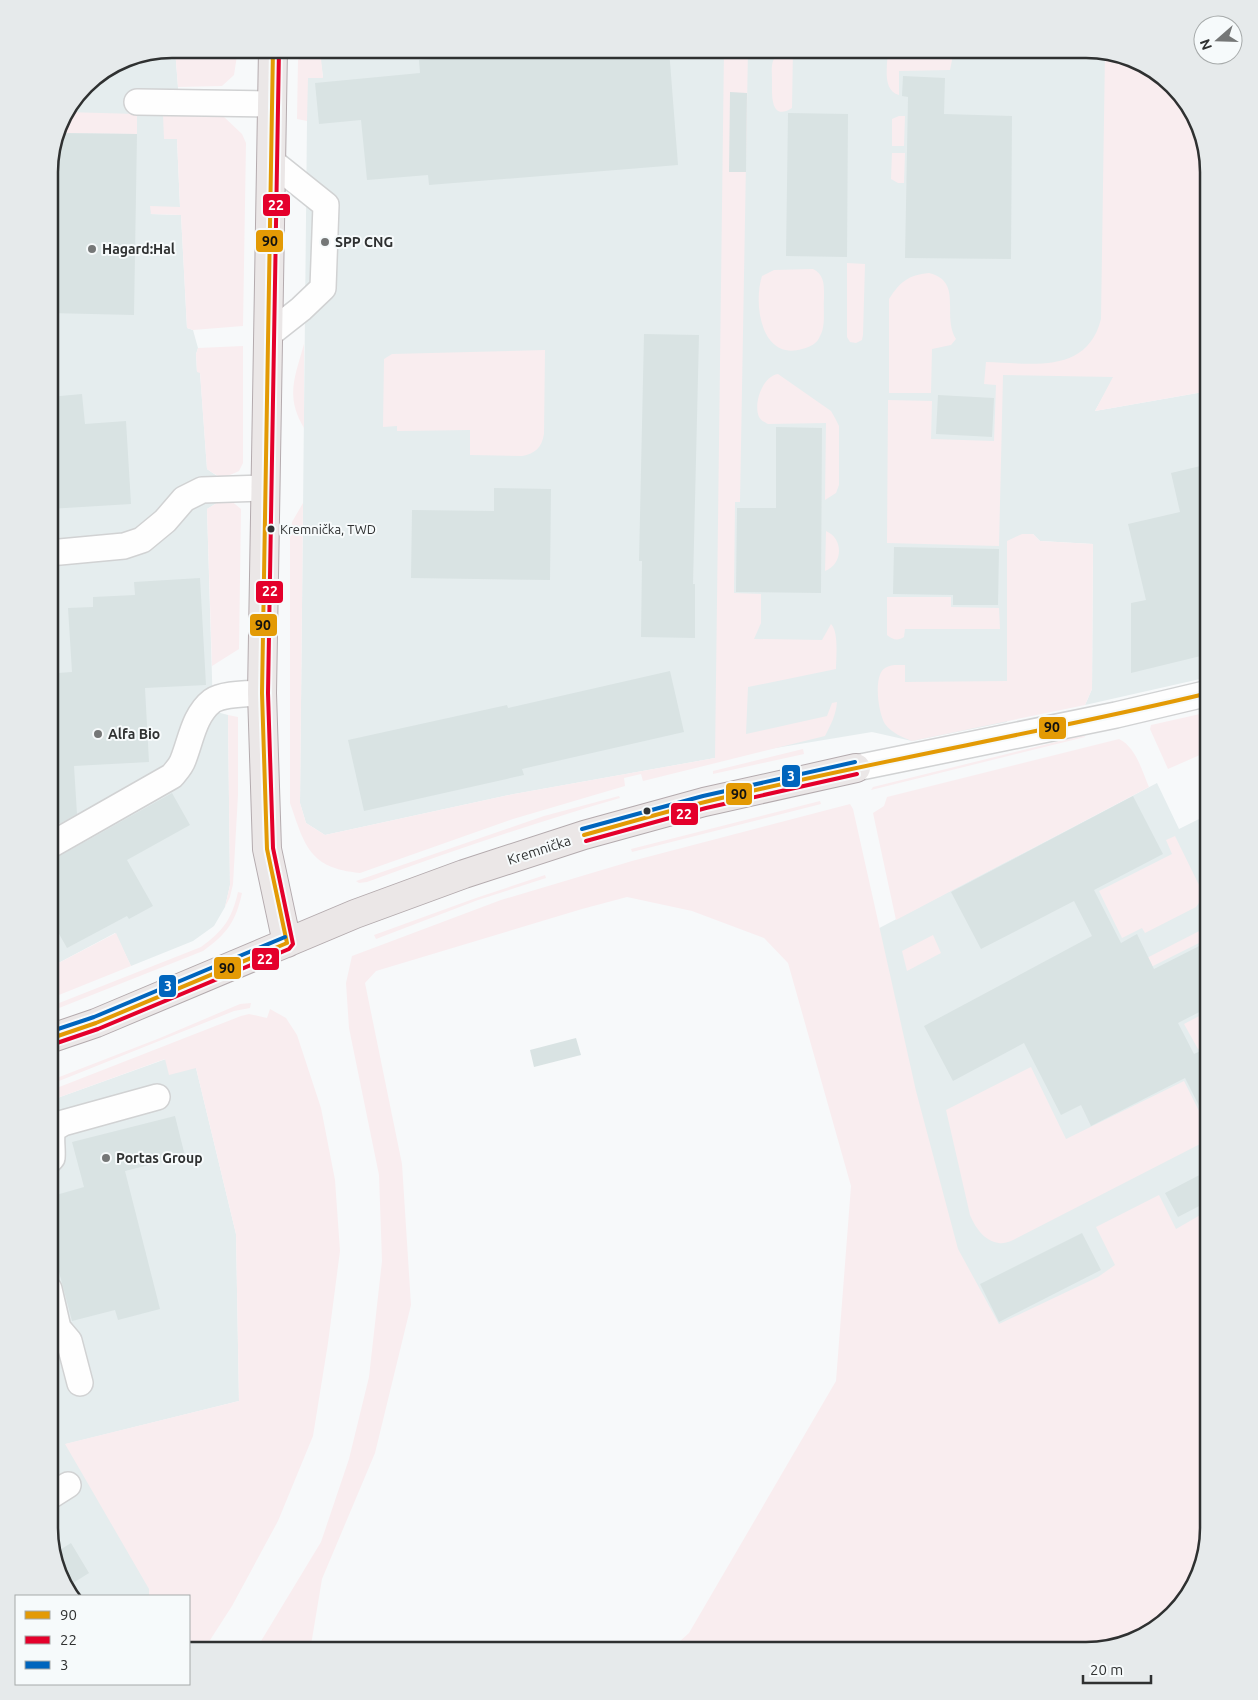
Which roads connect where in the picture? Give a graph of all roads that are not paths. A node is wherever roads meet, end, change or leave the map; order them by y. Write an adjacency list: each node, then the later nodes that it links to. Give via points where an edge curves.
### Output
1 (273, 57): 3 (main road)
2 (137, 102): 3 (street)
3 (272, 104): 4 (main road)
4 (271, 161): 5 (main road); 5 (street, via 326,205 323,288)
5 (268, 335): 6 (main road)
6 (266, 488): 7 (street, via 202,490 184,499 166,521 142,540 124,546); 8 (main road)
7 (58, 552)
8 (262, 693): 11 (street, via 213,700 200,716 183,762 172,776); 12 (main road, via 266,849)
9 (1200, 695): 10 (street, Kremnička)
10 (856, 768): 12 (main road, Kremnička, via 704,802 584,835 464,874)
11 (58, 841)
12 (287, 943): 13 (main road, Kremnička)
13 (58, 1036)
14 (157, 1097): 15 (street)
15 (58, 1126)
16 (58, 1328): 17 (street, via 69,1341)
17 (80, 1383)

